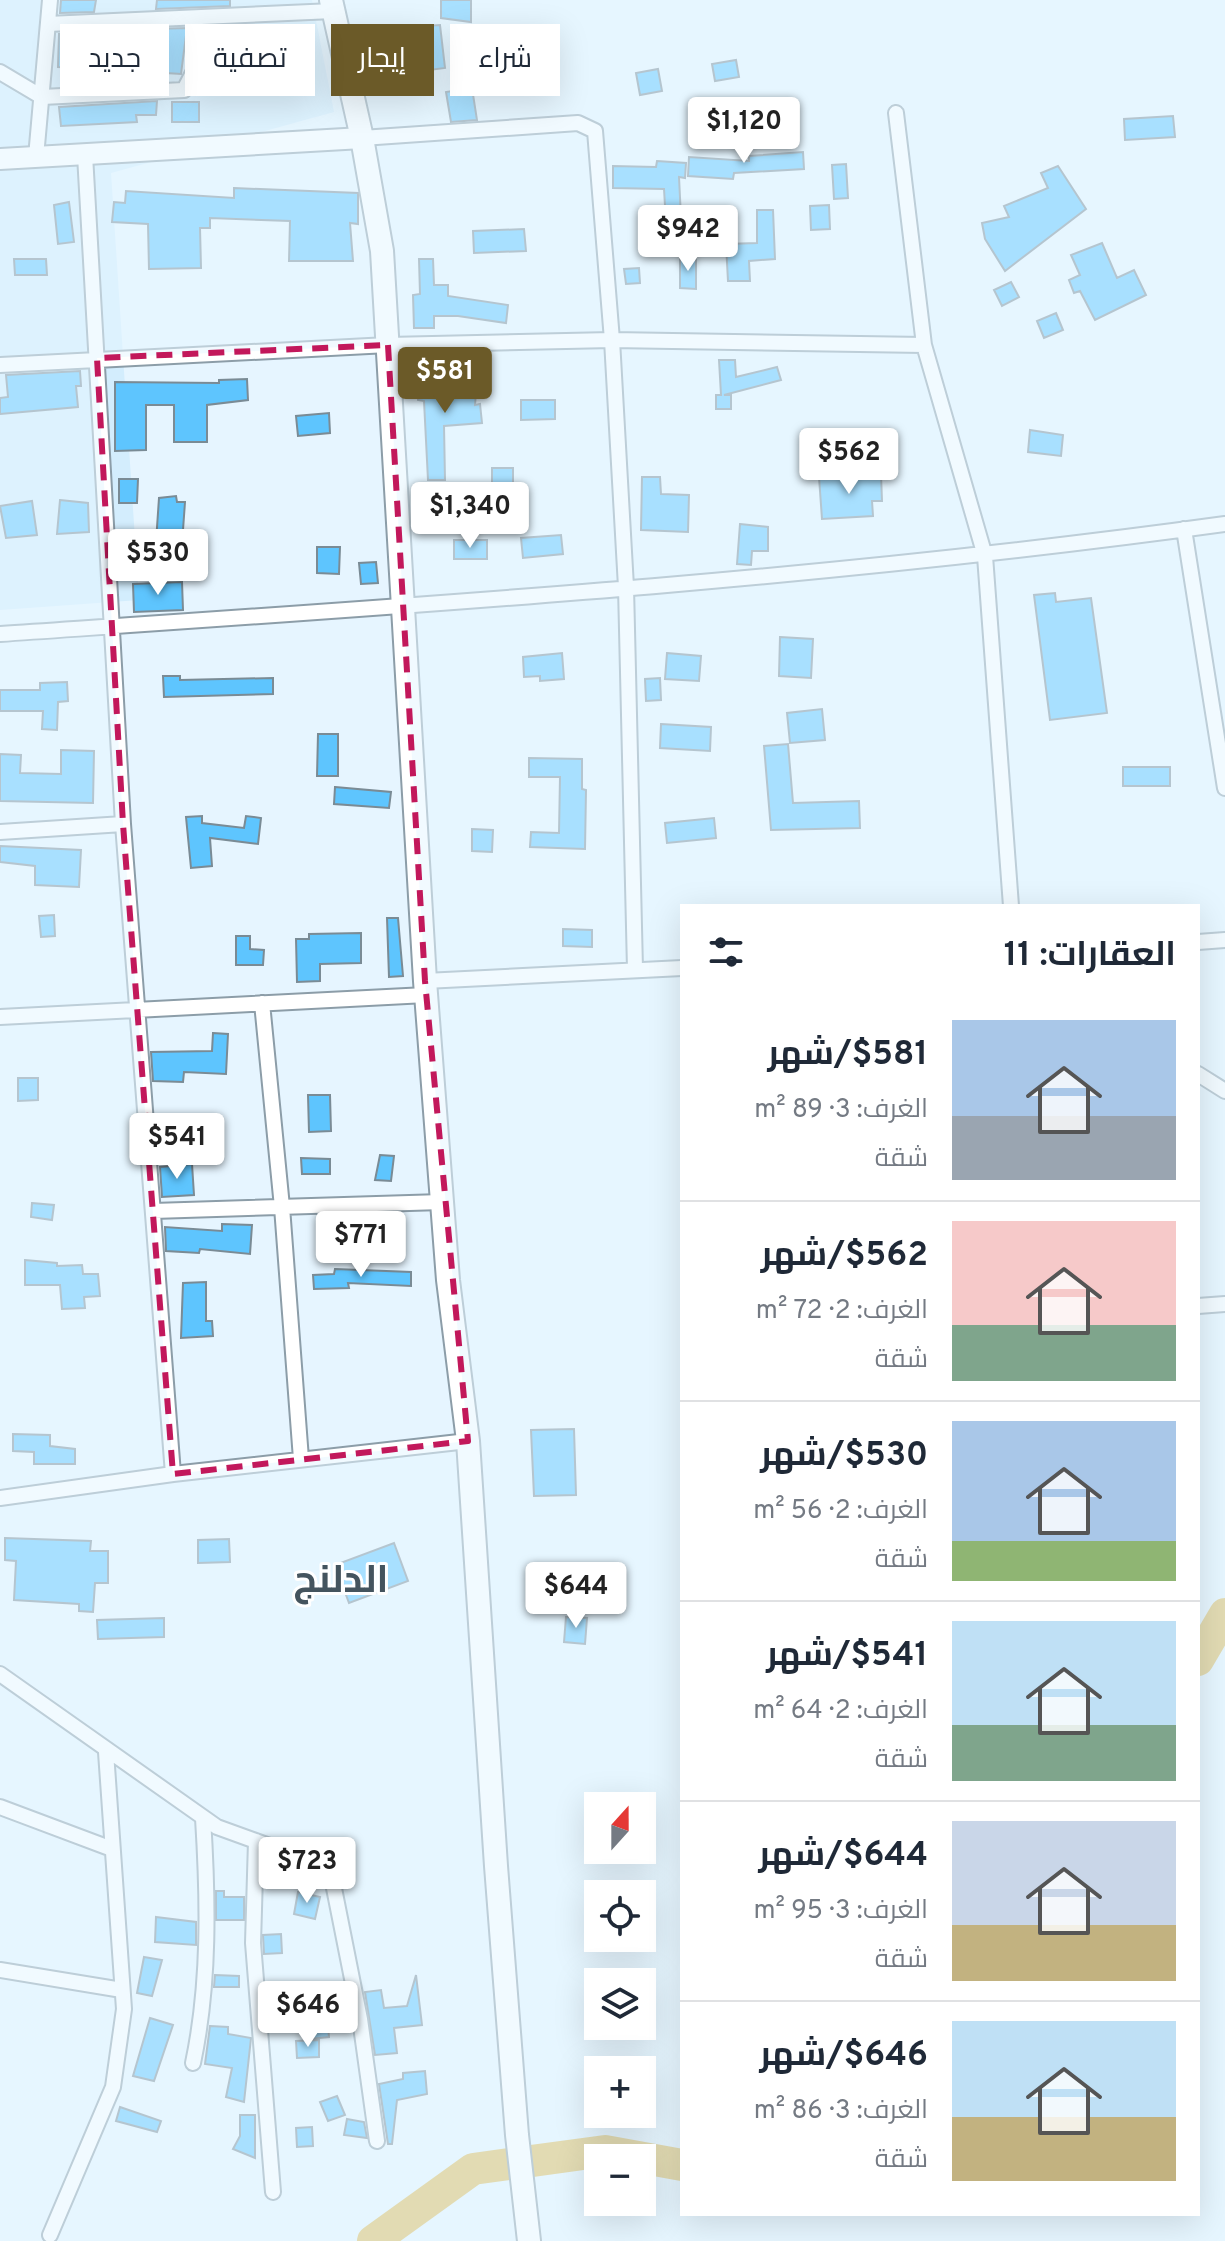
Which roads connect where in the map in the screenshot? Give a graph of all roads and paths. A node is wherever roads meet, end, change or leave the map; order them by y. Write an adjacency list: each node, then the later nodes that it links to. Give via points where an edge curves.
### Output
1 (50, 0): 4 (street)
2 (332, 6): 3 (street); 8 (main road)
3 (198, 18): 4 (street); 6 (street, via 194,71 184,90)
4 (48, 24): 6 (street)
5 (0, 72): 6 (street)
6 (42, 97): 10 (street)
7 (896, 113): 14 (street)
8 (362, 138): 9 (main road); 12 (street, via 589,126 595,131); 13 (main road, via 382,251)
9 (85, 155): 10 (main road); 15 (street)
10 (36, 157): 11 (main road)
11 (0, 159)
12 (612, 340): 13 (street); 14 (street); 20 (street)
13 (388, 345): 15 (street); 21 (main road)
14 (924, 345): 19 (street)
15 (97, 358): 16 (street); 22 (street)
16 (0, 365)
17 (1225, 524): 18 (street)
18 (1184, 529): 19 (street); 24 (street)
19 (985, 556): 20 (street); 27 (street)
20 (626, 587): 21 (street); 31 (street)
21 (403, 608): 22 (street); 32 (main road)
22 (112, 626): 23 (street); 25 (street)
23 (0, 634)
24 (1225, 788)
25 (123, 824): 26 (street); 34 (street)
26 (0, 832)
27 (1011, 904)
28 (1225, 940): 29 (street)
29 (1200, 942)
30 (680, 968): 31 (street)
31 (635, 969): 32 (street)
32 (425, 988): 33 (street); 38 (main road)
33 (262, 1003): 34 (street); 39 (street)
34 (137, 1009): 35 (street); 40 (street)
35 (0, 1017)
36 (1200, 1075): 37 (street)
37 (1225, 1091)
38 (442, 1202): 39 (street); 43 (main road)
39 (282, 1207): 40 (street); 44 (street)
40 (153, 1211): 45 (street)
41 (1225, 1304): 42 (street)
42 (1200, 1306)
43 (468, 1441): 44 (street); 59 (main road, via 517,2135)
44 (301, 1459): 45 (street)
45 (173, 1474): 46 (street)
46 (2, 1502)
47 (0, 1674): 48 (street)
48 (106, 1752): 50 (street); 52 (street)
49 (0, 1807): 52 (street)
50 (203, 1818): 51 (street); 55 (street, via 208,1899)
51 (256, 1841): 56 (street, via 330,1868); 57 (street, via 253,1943)
52 (112, 1849): 54 (street)
53 (0, 1970): 54 (street)
54 (122, 1990): 58 (street, via 113,2087)
55 (193, 2063)
56 (377, 2141)
57 (273, 2192)
58 (50, 2235)
59 (529, 2236)

